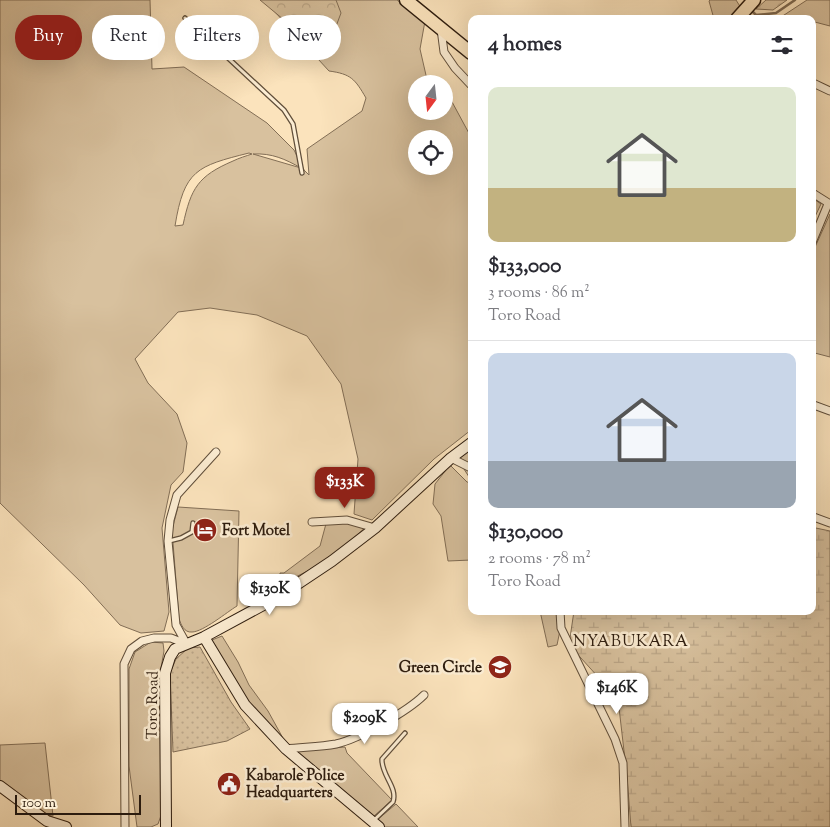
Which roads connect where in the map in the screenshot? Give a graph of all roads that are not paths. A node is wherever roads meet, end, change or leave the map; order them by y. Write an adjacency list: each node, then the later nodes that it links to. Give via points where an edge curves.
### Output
1 (406, 0): 4 (highway)
2 (753, 1): 3 (highway)
3 (741, 15)
4 (440, 28): 5 (highway); 7 (street, via 444,52)
5 (468, 51)
6 (230, 60): 10 (lane, via 284,110 293,124)
7 (468, 82)
8 (816, 84): 9 (street)
9 (830, 91)
10 (302, 172)
11 (816, 195): 12 (street)
12 (829, 204): 13 (street)
13 (816, 234)
14 (816, 406): 15 (street)
15 (830, 411)
16 (468, 445): 18 (main road, Toro Road)
17 (216, 452): 25 (street, via 177,495)
18 (452, 458): 19 (street); 24 (main road, Toro Road)
19 (468, 466)
20 (816, 518): 23 (street)
21 (312, 522): 24 (street, via 347,520)
22 (193, 523): 25 (lane, via 192,532)
23 (830, 523)
24 (375, 528): 27 (main road, Toro Road, via 278,597)
25 (168, 541): 28 (street, via 176,626)
26 (560, 615): 38 (street, via 561,628 618,747 622,763)
27 (204, 637): 28 (main road, Toro Road); 31 (main road, via 245,705)
28 (186, 644): 36 (street, via 171,638 142,641 131,649 124,664); 37 (main road, Toro Road, via 175,649 165,672)
29 (424, 695): 31 (street, via 412,706 361,735 338,743)
30 (405, 733): 34 (lane, via 382,759 394,799)
31 (286, 749): 34 (main road)
32 (0, 786): 33 (main road)
33 (48, 824): 35 (main road)
34 (375, 824)
35 (66, 827)
36 (124, 827)
37 (166, 827)
38 (625, 827)

